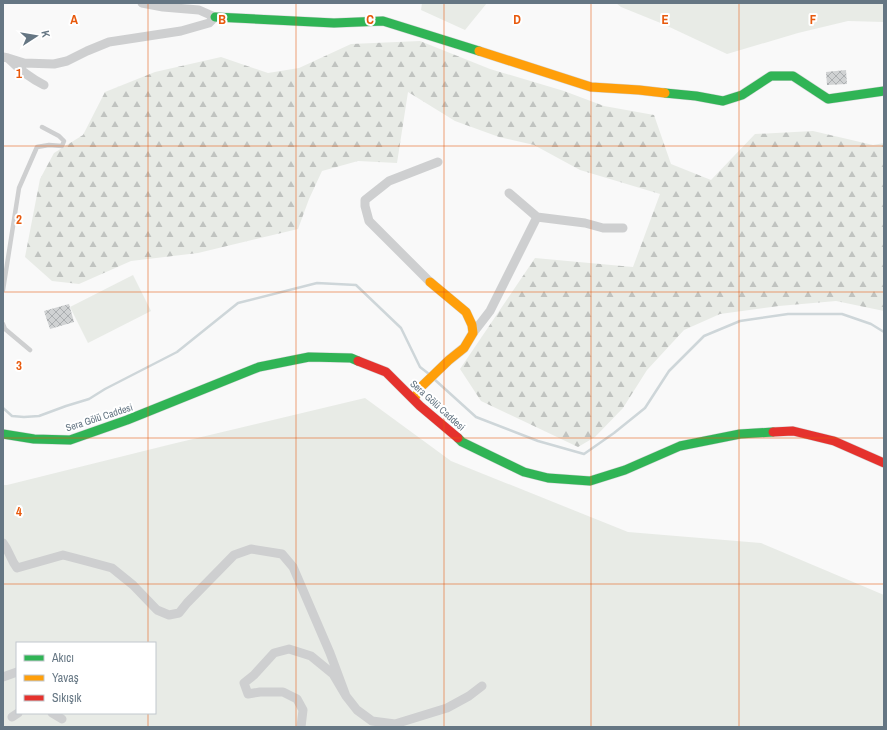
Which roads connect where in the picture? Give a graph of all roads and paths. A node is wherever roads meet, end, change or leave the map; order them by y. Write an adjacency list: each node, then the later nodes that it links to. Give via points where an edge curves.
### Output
1 (142, 3): 2 (street, via 199,10)
2 (215, 17): 3 (street, via 209,23 181,31 109,42 67,61 54,64 24,63); 5 (main road, via 334,23 383,21 591,87 682,94 723,101 742,95 772,76 794,76 828,99)
3 (6, 58): 4 (street)
4 (44, 85)
5 (884, 91)
6 (42, 127): 12 (lane, via 64,141 62,146 37,147 19,188)
7 (438, 162): 11 (street, via 389,181 365,200 369,221)
8 (509, 193): 9 (street)
9 (537, 217): 10 (street, via 585,223 602,228); 14 (street, via 490,311)
10 (623, 228)
11 (430, 282): 14 (main road, via 466,312)
12 (3, 290)
13 (3, 324): 15 (lane, via 5,329)
14 (473, 333): 16 (main road, via 464,348 422,386)
15 (30, 350)
16 (414, 399): 17 (main road, Sera Gölü Caddesi, via 386,372 351,358 309,356 259,367 70,440 34,439); 18 (main road, Sera Gölü Caddesi, via 462,442 524,472 548,478 590,481 625,470 680,446 740,434 793,431 834,441)
17 (3, 434)
18 (884, 463)
19 (3, 543): 23 (street, via 17,568 63,555 112,568 157,610 169,615 179,613 234,555 250,549 282,554 293,567)
20 (16, 672): 21 (street)
21 (3, 677)
22 (482, 686): 23 (street, via 448,708 395,724 372,721 357,710)
23 (346, 696): 26 (street, via 332,674 311,656 289,649 274,653 244,683 248,694 283,692 297,699 303,710)
24 (54, 714): 25 (street)
25 (62, 719)
26 (301, 727)

